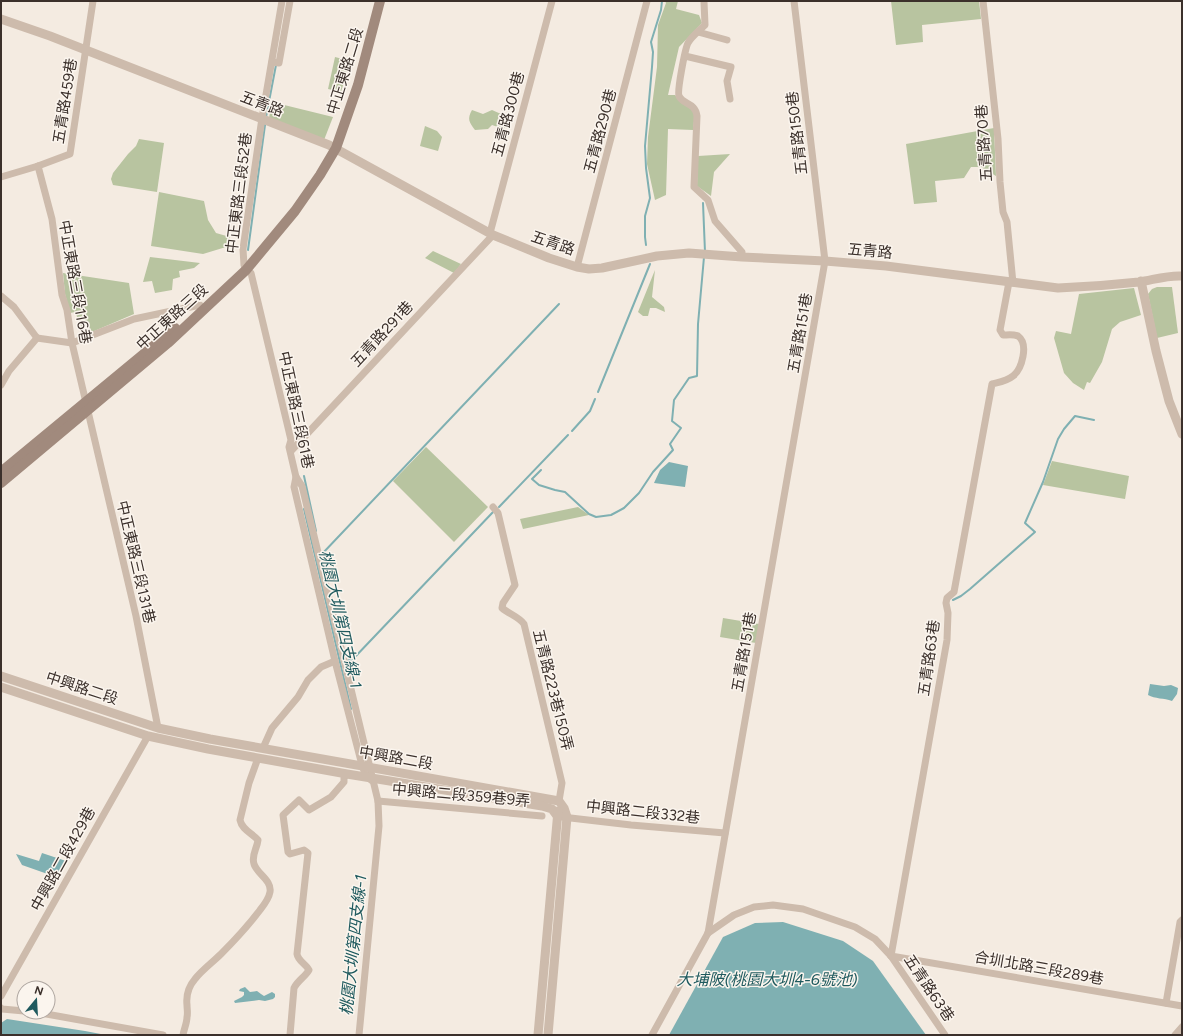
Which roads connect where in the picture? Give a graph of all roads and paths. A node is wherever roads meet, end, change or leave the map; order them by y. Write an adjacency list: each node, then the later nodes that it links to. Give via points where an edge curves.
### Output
1 (94, 1): 14 (street)
2 (282, 1): 16 (street, 中正東路三段52巷)
3 (290, 1): 16 (street, via 279,63)
4 (374, 1): 19 (main road, 中正東路二段)
5 (380, 1): 19 (main road, 中正東路二段, via 358,85)
6 (552, 1): 22 (street, 五青路300巷)
7 (647, 1): 25 (street, 五青路290巷)
8 (794, 1): 24 (street, 五青路150巷)
9 (983, 1): 29 (street, 五青路70巷)
10 (704, 2): 12 (street, via 705,25)
11 (1, 19): 14 (street, 五青路)
12 (698, 32): 13 (street); 15 (street, via 688,42)
13 (726, 40)
14 (86, 51): 18 (street, 五青路); 20 (street, 五青路459巷, via 70,154)
15 (685, 56): 17 (street, via 731,67 727,81); 23 (street, via 679,96 696,110 697,116 694,187 708,200 715,221 742,252)
16 (272, 62): 18 (street, 中正東路三段52巷)
17 (730, 99)
18 (262, 118): 19 (street, 五青路); 26 (street, 中正東路三段52巷, via 243,248)
19 (333, 147): 22 (street, 五青路); 26 (main road, 中正東路三段)
20 (38, 166): 21 (street, 五青路459巷); 33 (street, 中正東路三段116巷, via 52,219 62,294)
21 (1, 177)
22 (491, 234): 25 (street, 五青路); 37 (street, 五青路291巷)
23 (742, 257): 24 (street, 五青路); 25 (street, 五青路, via 689,253 657,256 602,268)
24 (825, 261): 29 (street, 五青路); 56 (street, 五青路151巷)
25 (577, 267)
26 (245, 268): 31 (main road, 中正東路三段); 35 (main road, 中正東路三段, via 168,343); 37 (street, 中正東路三段61巷, via 251,272 253,280 291,440)
27 (1182, 276): 28 (street, 五青路)
28 (1141, 281): 29 (street, 五青路, via 1081,288); 36 (street, via 1169,401)
29 (1011, 282): 59 (street, 五青路63巷, via 1000,330 1003,334 1016,335 1020,338 1024,345 1023,357 1014,375 1006,381 992,384 954,592 947,598 946,603 947,640)
30 (1, 296): 32 (street, via 14,307)
31 (200, 305): 33 (street, via 134,319); 35 (main road, 中正東路三段)
32 (37, 338): 33 (street); 34 (street, via 9,371)
33 (72, 343): 35 (street, 中正東路三段116巷)
34 (1, 385)
35 (87, 406): 38 (main road, 中正東路三段); 40 (main road, 中正東路三段); 45 (street, 中正東路三段131巷, via 136,616)
36 (1182, 434)
37 (290, 451): 39 (street, 中正東路三段61巷)
38 (1, 472)
39 (296, 477): 42 (street, via 294,487); 49 (street, 中正東路三段61巷, via 302,486)
40 (1, 483)
41 (493, 507): 53 (street, 五青路223巷150弄, via 498,513 515,585 502,608 524,624 562,782)
42 (335, 660): 47 (street, via 321,667 308,680 298,697 272,728); 49 (street)
43 (1, 676): 45 (street, 中興路二段)
44 (1, 687): 46 (street, 中興路二段)
45 (158, 728): 46 (street); 47 (street, 中興路二段)
46 (148, 736): 48 (street, 中興路二段); 60 (street, 中興路二段429巷)
47 (263, 748): 48 (street); 49 (street, 中興路二段)
48 (258, 758): 50 (street, 中興路二段); 69 (street, via 240,820 243,828 258,840 253,863 258,872 265,877 271,890 252,921 195,979 188,994 188,1015)
49 (365, 766): 51 (street); 53 (street, 中興路二段)
50 (347, 774): 51 (street, 中興路二段); 70 (street, via 344,782 331,796 310,810 299,800 283,815 288,852 290,854 304,850 308,853 297,954 309,970 294,988)
51 (371, 779): 52 (street); 55 (street, 中興路二段, via 542,806 552,809)
52 (378, 801): 54 (street, 中興路二段359巷9弄); 71 (street, via 379,826)
53 (558, 801): 55 (street)
54 (542, 816)
55 (562, 817): 56 (street, 中興路二段332巷); 61 (street)
56 (725, 833): 58 (street, 五青路151巷)
57 (1182, 920): 62 (street)
58 (708, 933): 59 (street, via 734,915 754,907 773,905 803,909 855,927 875,939); 74 (street, 五青路151巷)
59 (891, 956): 62 (street, 合圳北路三段289巷); 75 (street, 五青路63巷)
60 (1, 996)
61 (546, 1001): 72 (street); 73 (street)
62 (1166, 1003): 63 (street, 合圳北路三段289巷)
63 (1182, 1006)
64 (1, 1008): 65 (street)
65 (16, 1011)
66 (56, 1016): 68 (street)
67 (1182, 1027): 76 (street)
68 (163, 1035)
69 (183, 1035)
70 (290, 1035)
71 (359, 1035)
72 (538, 1035)
73 (548, 1035)
74 (652, 1035)
75 (944, 1035)
76 (1175, 1035)

